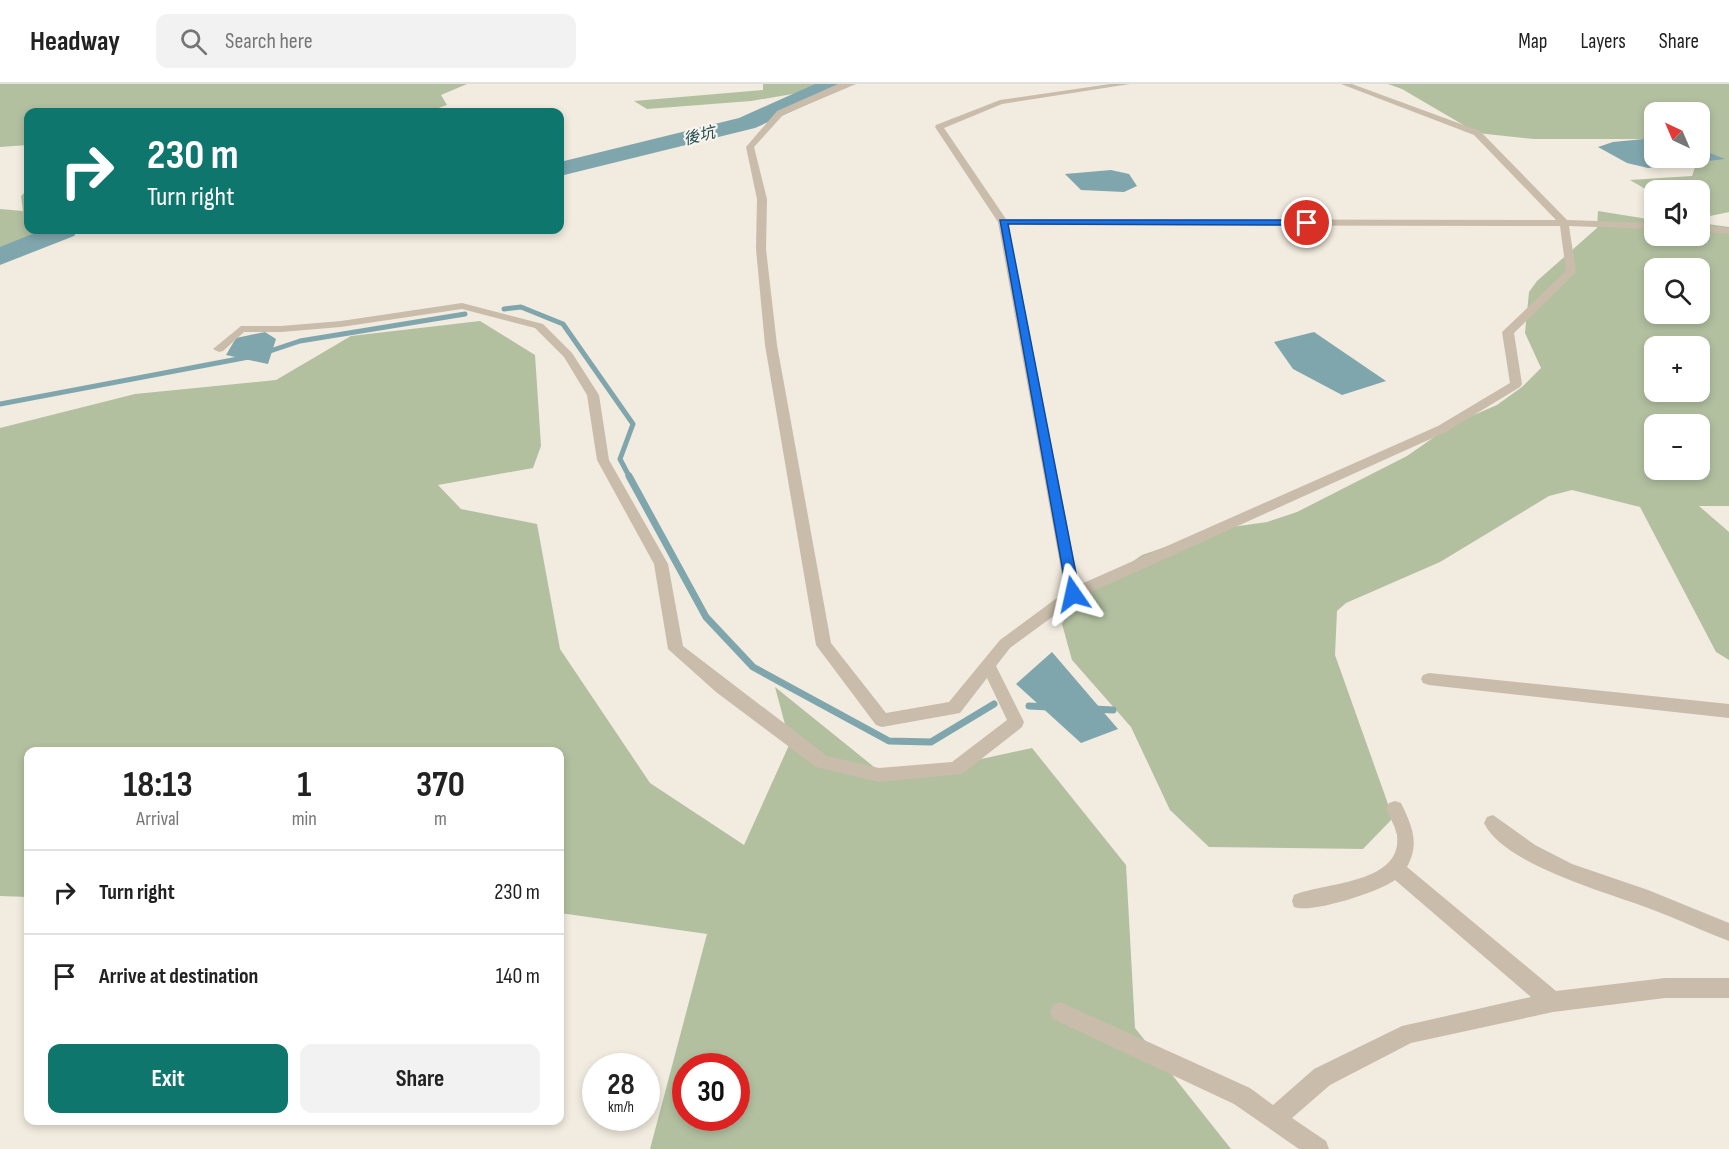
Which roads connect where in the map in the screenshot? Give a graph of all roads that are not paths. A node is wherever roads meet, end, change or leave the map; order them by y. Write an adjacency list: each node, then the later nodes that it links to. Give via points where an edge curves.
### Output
1 (852, 84): 11 (street, via 780,113 750,147 762,199 761,249 771,345 824,645 882,720 954,708)
2 (1126, 84): 4 (street, via 1000,102 939,128)
3 (1345, 84): 5 (street, via 1477,133)
4 (1003, 222): 5 (street); 10 (street)
5 (1564, 223): 6 (street); 10 (street, via 1571,272 1508,332 1516,384 1442,429)
6 (1644, 226)
7 (1710, 229): 8 (street)
8 (1729, 231)
9 (219, 349): 11 (street, via 241,329 341,324 462,306 539,326 567,355 592,395 603,460 661,564 676,649 822,762 879,775 956,769 1016,722)
10 (1073, 594): 11 (street, via 1005,644)
11 (988, 665)
12 (1429, 679): 13 (street)
13 (1729, 711)
14 (1395, 809): 16 (street, via 1405,825 1407,845)
15 (1493, 823): 18 (street, via 1513,842 1563,872 1650,900)
16 (1397, 870): 17 (street, via 1364,886); 20 (street)
17 (1301, 901)
18 (1729, 932)
19 (1729, 988): 20 (street, via 1665,988)
20 (1553, 1002): 22 (street, via 1408,1034 1322,1077)
21 (1060, 1012): 22 (street, via 1242,1096)
22 (1276, 1117): 23 (street)
23 (1318, 1149)

